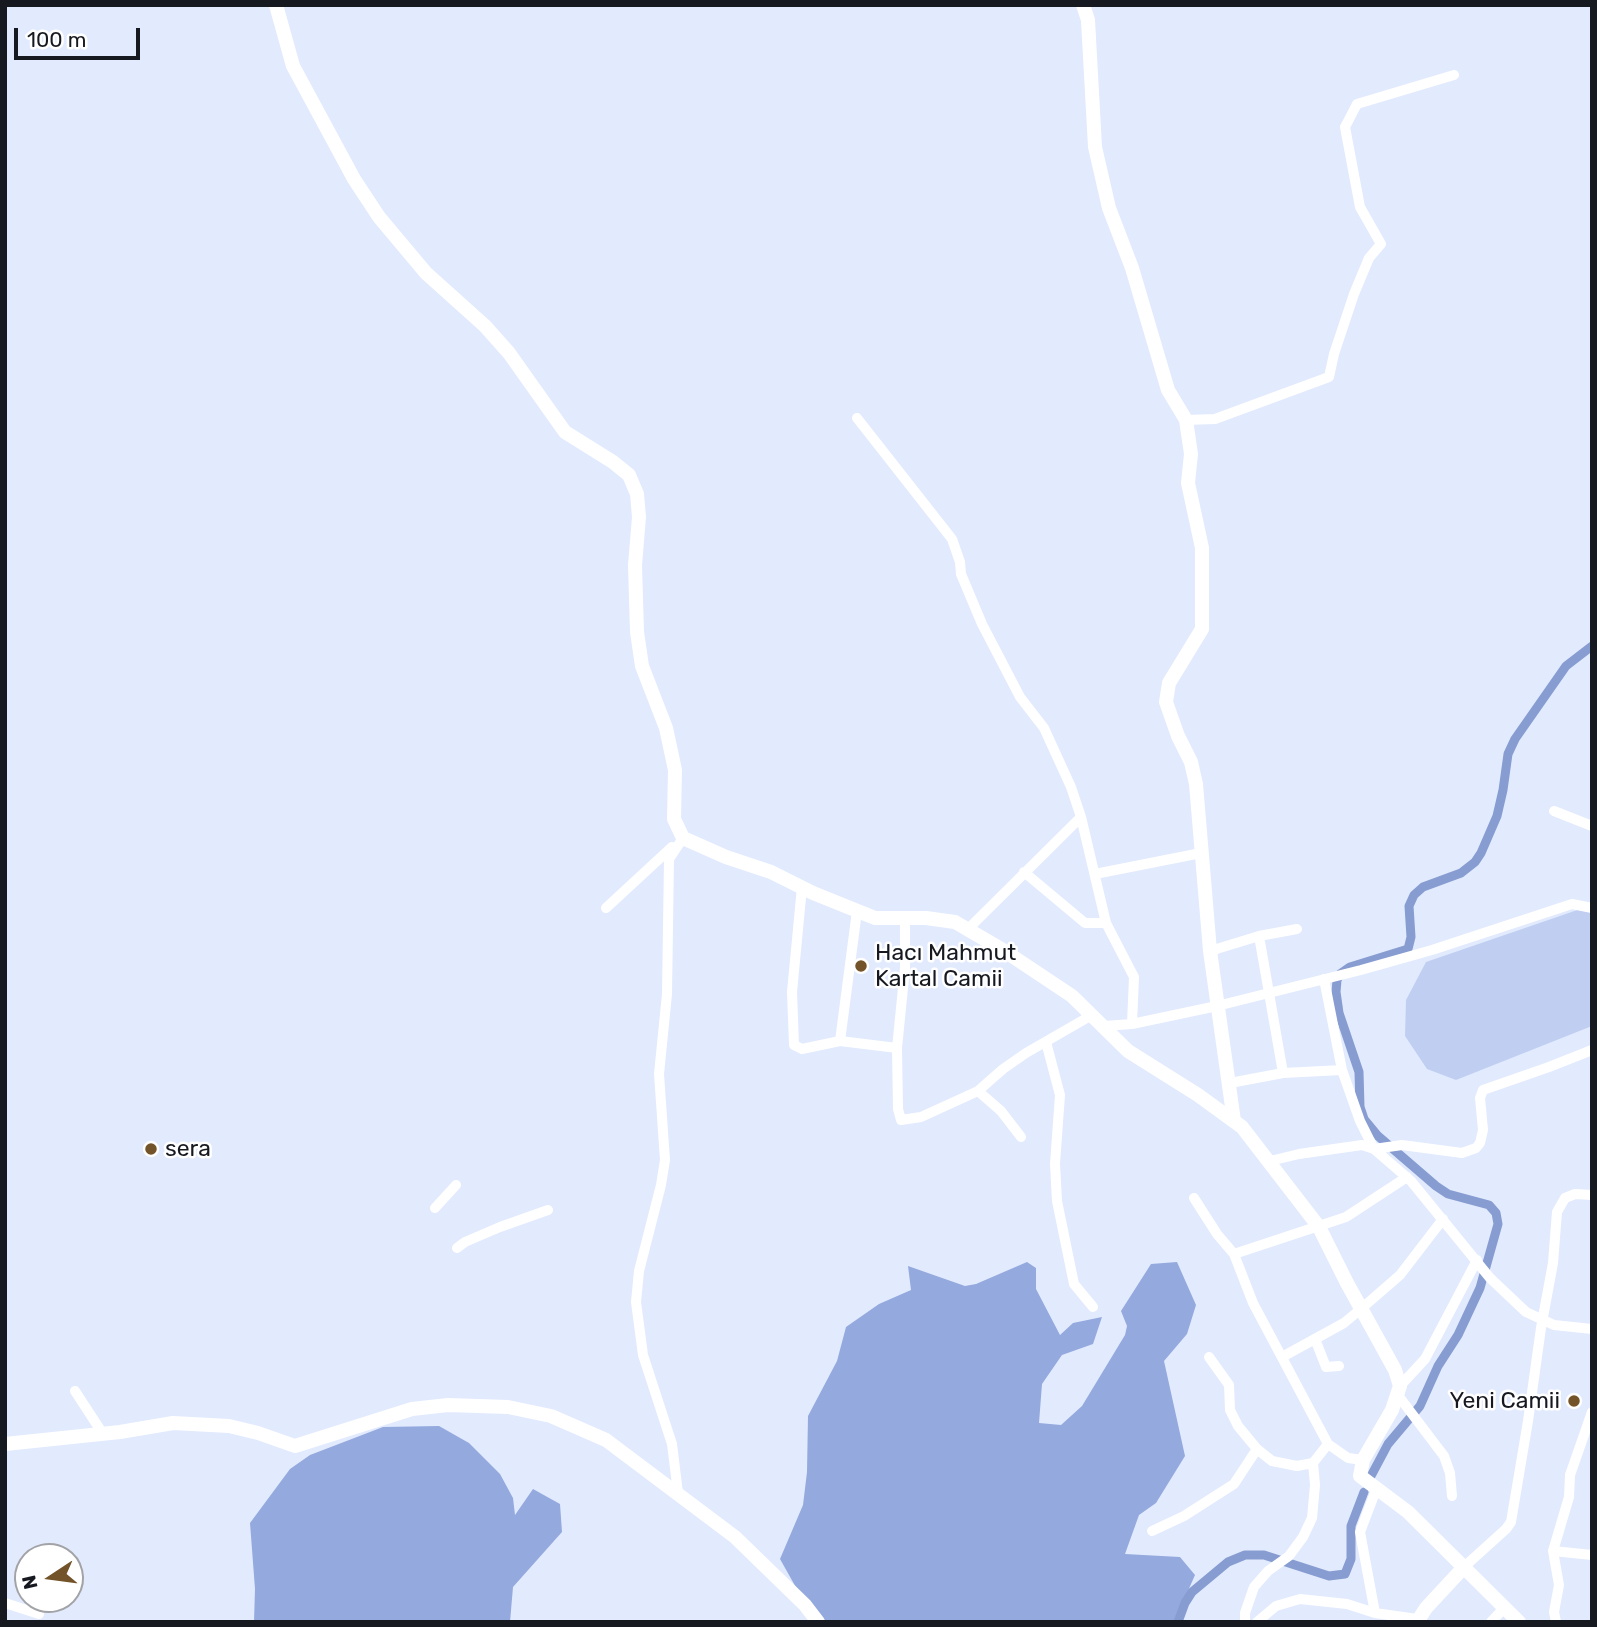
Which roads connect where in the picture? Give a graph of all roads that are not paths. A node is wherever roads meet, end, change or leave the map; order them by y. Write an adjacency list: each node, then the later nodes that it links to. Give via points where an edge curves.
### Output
1 (276, 5): 9 (street, via 293,66 354,179 380,217 426,273 501,344 565,432 629,475 639,517 635,565 642,666 666,728 675,770 674,818)
2 (1083, 5): 5 (street, via 1088,20 1095,147 1109,208 1168,390)
3 (1454, 75): 5 (street, via 1357,104 1345,127 1360,207 1381,243 1369,258 1354,294 1329,377 1215,419)
4 (857, 418): 7 (street, via 952,539 982,624 1020,697 1044,728)
5 (1186, 420): 10 (street, via 1191,454 1188,483 1202,548 1202,629 1169,682 1166,702 1194,773)
6 (1554, 811): 8 (street)
7 (1081, 817): 11 (street); 12 (street)
8 (1592, 826)
9 (683, 838): 13 (street); 14 (street); 70 (street, via 669,859 667,994 659,1074 665,1160 636,1302 643,1355 672,1444)
10 (1201, 853): 12 (street); 22 (street)
11 (1024, 872): 18 (street, via 1086,923); 19 (street)
12 (1095, 874): 18 (street)
13 (802, 887): 16 (street); 29 (street, via 792,992 794,1045 803,1049)
14 (606, 908)
15 (1592, 908): 23 (street, via 1572,904 1432,950)
16 (857, 911): 17 (street, via 875,918); 29 (street)
17 (905, 918): 19 (street, via 955,922); 31 (street)
18 (1106, 923): 27 (street, via 1134,977)
19 (968, 929): 26 (street, via 1072,996)
20 (1297, 929): 21 (street)
21 (1259, 936): 22 (street); 24 (street)
22 (1210, 951): 25 (street)
23 (1324, 979): 24 (street); 33 (street)
24 (1269, 992): 25 (street); 34 (street)
25 (1217, 1006): 27 (street); 35 (street)
26 (1092, 1015): 28 (street); 30 (street)
27 (1132, 1024): 28 (street)
28 (1104, 1026): 37 (street, via 1128,1051)
29 (840, 1041): 31 (street)
30 (1046, 1042): 36 (street); 52 (street, via 1060,1095 1057,1201 1074,1284)
31 (897, 1048): 36 (street, via 901,1120 921,1118)
32 (1592, 1050): 39 (street, via 1483,1090 1483,1130 1476,1148 1462,1153 1402,1145)
33 (1342, 1070): 34 (street); 39 (street)
34 (1283, 1073): 35 (street)
35 (1230, 1083): 37 (street)
36 (978, 1091): 38 (street)
37 (1234, 1121): 40 (street)
38 (1020, 1137)
39 (1374, 1149): 40 (street, via 1362,1145); 41 (street)
40 (1270, 1161): 48 (street)
41 (1408, 1177): 47 (street); 48 (street, via 1346,1217)
42 (456, 1185): 45 (street)
43 (1592, 1195): 54 (street, via 1565,1198 1557,1212)
44 (1194, 1198): 50 (street)
45 (435, 1208)
46 (548, 1210): 49 (street)
47 (1443, 1219): 51 (street); 53 (street, via 1400,1275)
48 (1319, 1227): 50 (street); 53 (street)
49 (457, 1248)
50 (1234, 1254): 58 (street)
51 (1478, 1263): 54 (street, via 1526,1312); 60 (street, via 1425,1359)
52 (1093, 1307)
53 (1362, 1308): 56 (street); 60 (street, via 1391,1360)
54 (1542, 1320): 55 (street); 75 (street, via 1511,1521)
55 (1592, 1329)
56 (1315, 1339): 58 (street); 59 (street, via 1326,1367)
57 (1209, 1357): 66 (street, via 1229,1385 1230,1410 1238,1426)
58 (1282, 1357): 65 (street)
59 (1339, 1366)
60 (1399, 1390): 67 (street); 71 (street, via 1444,1456)
61 (75, 1391): 63 (street)
62 (1592, 1412): 73 (street, via 1570,1475 1569,1497)
63 (103, 1434): 64 (street); 70 (street, via 173,1423 229,1426 295,1446 412,1409 508,1407 551,1416 606,1440)
64 (5, 1444)
65 (1328, 1444): 67 (street, via 1348,1458); 68 (street)
66 (1257, 1449): 68 (street, via 1272,1461 1297,1466); 72 (street, via 1234,1484)
67 (1363, 1460): 69 (street, via 1360,1476)
68 (1313, 1463): 82 (street, via 1312,1518 1289,1556 1254,1587)
69 (1376, 1490): 75 (street, via 1408,1512); 78 (street, via 1360,1532)
70 (678, 1493): 81 (street, via 735,1538)
71 (1452, 1496)
72 (1152, 1531)
73 (1553, 1551): 74 (street); 86 (street, via 1559,1585)
74 (1592, 1555)
75 (1465, 1566): 77 (street); 80 (street)
76 (5, 1603): 79 (street)
77 (1505, 1607): 84 (street); 85 (street)
78 (1375, 1613): 80 (street); 83 (street, via 1347,1604 1300,1599 1276,1606)
79 (39, 1614)
80 (1417, 1620)
81 (818, 1622)
82 (1245, 1622)
83 (1257, 1622)
84 (1491, 1622)
85 (1519, 1622)
86 (1556, 1622)

